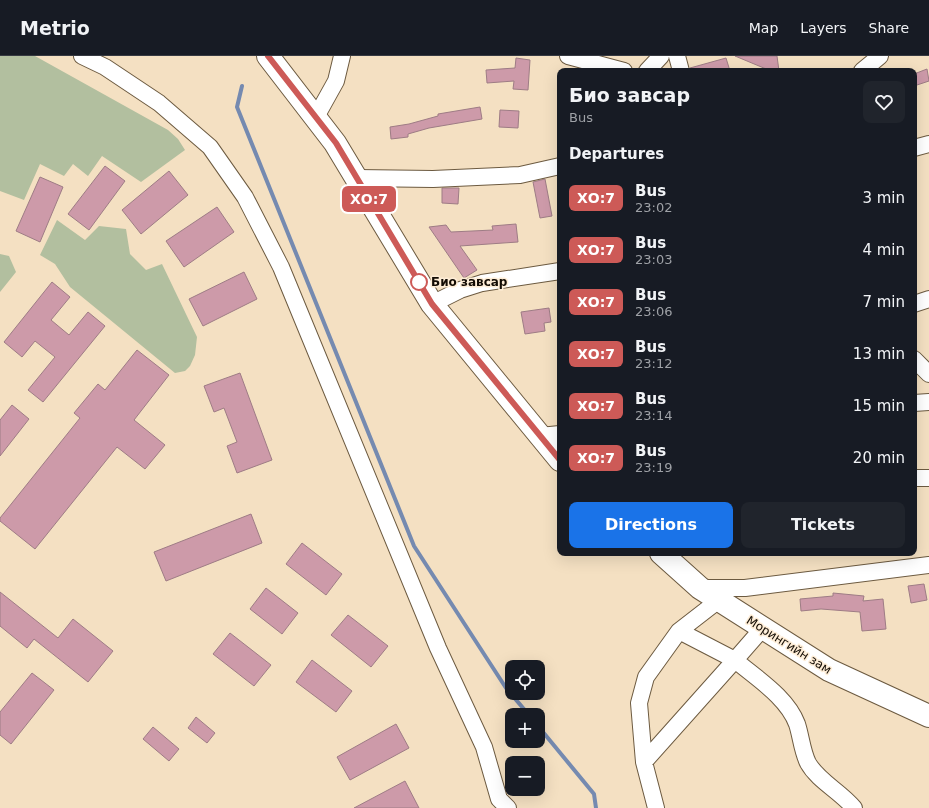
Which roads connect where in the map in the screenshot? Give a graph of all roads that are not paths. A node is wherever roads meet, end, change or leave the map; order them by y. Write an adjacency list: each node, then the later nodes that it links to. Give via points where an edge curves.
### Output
1 (82, 56): 38 (street, via 105,67 159,103 210,147 245,197 281,267 438,648 484,747 499,799)
2 (268, 56): 12 (main road)
3 (342, 56): 12 (street, via 336,81)
4 (568, 56): 8 (street)
5 (662, 56): 9 (street)
6 (677, 56): 10 (street)
7 (880, 56): 11 (street)
8 (613, 68)
9 (650, 68)
10 (680, 68)
11 (866, 68)
12 (316, 117): 16 (main road, via 336,143)
13 (929, 144): 14 (street)
14 (917, 147)
15 (557, 167): 16 (street, via 520,175 433,179)
16 (357, 178): 20 (main road)
17 (557, 271): 20 (street, via 482,283 460,290)
18 (929, 299): 19 (street)
19 (917, 303)
20 (432, 304): 25 (main road)
21 (917, 362): 22 (street)
22 (929, 374)
23 (929, 402): 24 (street)
24 (917, 403)
25 (550, 435): 26 (main road)
26 (557, 452)
27 (917, 478): 28 (street)
28 (929, 478)
29 (664, 556): 31 (main road, Морингийн зам)
30 (929, 565): 31 (street, via 745,588)
31 (700, 588): 32 (main road, Морингийн зам)
32 (718, 600): 33 (main road, Морингийн зам); 34 (street)
33 (762, 629): 35 (street); 36 (main road, Морингийн зам, via 828,670)
34 (679, 631): 35 (street); 37 (street, via 646,677 639,703)
35 (735, 660): 37 (street); 40 (street, via 782,700 796,723 807,762 816,774)
36 (929, 716)
37 (644, 762): 39 (street)
38 (508, 808)
39 (656, 808)
40 (854, 808)

